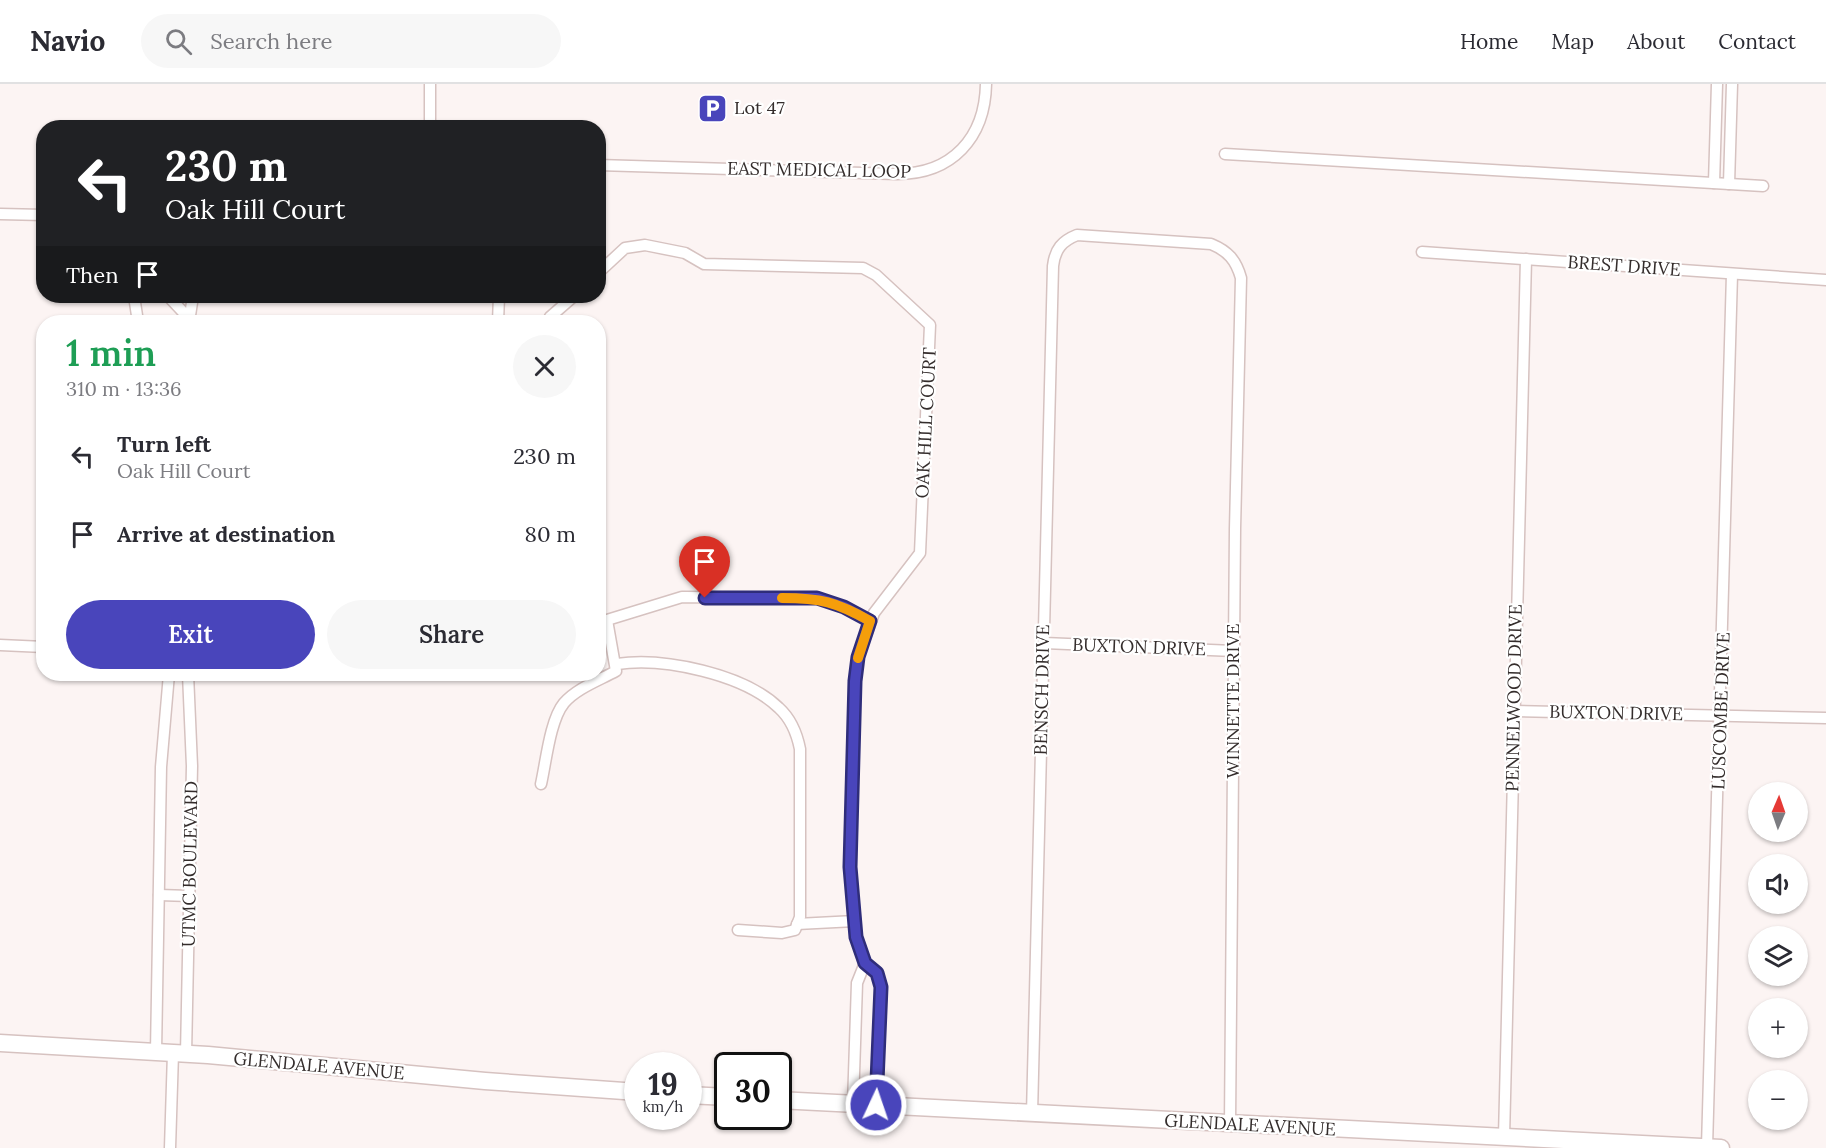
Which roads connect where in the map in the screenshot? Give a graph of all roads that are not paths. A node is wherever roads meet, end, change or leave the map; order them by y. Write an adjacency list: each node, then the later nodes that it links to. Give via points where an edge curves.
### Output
1 (430, 84): 5 (street)
2 (986, 84): 7 (street, EAST MEDICAL LOOP, via 982,118 969,141 947,162 922,172)
3 (1717, 84): 8 (street)
4 (1732, 84): 9 (street)
5 (430, 120)
6 (1225, 154): 8 (street)
7 (606, 165)
8 (1714, 183): 9 (street)
9 (1729, 184): 10 (street)
10 (1763, 186)
11 (0, 214): 12 (street)
12 (36, 215)
13 (1422, 252): 14 (street, BREST DRIVE)
14 (1526, 259): 17 (street, BREST DRIVE); 34 (street, PENNELWOOD DRIVE)
15 (606, 266): 24 (street, OAK HILL COURT, via 625,248 645,245 685,253 704,264 863,268 876,275 930,325 920,554)
16 (1053, 266): 25 (street, BENSCH DRIVE); 28 (street, WINNETTE DRIVE, via 1058,248 1077,235 1198,241 1225,250 1238,267 1241,278)
17 (1732, 274): 18 (street, BREST DRIVE); 35 (street, LUSCOMBE DRIVE)
18 (1826, 280)
19 (175, 303): 21 (street)
20 (566, 303): 22 (street)
21 (184, 315)
22 (552, 315)
23 (607, 620): 24 (street, via 693,597 817,598); 29 (street)
24 (870, 621): 40 (street, OAK HILL COURT, via 855,681 850,867)
25 (1044, 642): 28 (street, BUXTON DRIVE); 50 (street, BENSCH DRIVE)
26 (0, 645): 27 (street)
27 (36, 647)
28 (1234, 651): 51 (street, WINNETTE DRIVE)
29 (617, 664): 30 (street, via 616,671); 41 (street, via 641,660 721,676 765,697 788,718 800,748)
30 (606, 676)
31 (168, 681): 38 (street, UTMC BOULEVARD, via 162,752)
32 (188, 681): 39 (street, UTMC BOULEVARD, via 192,746)
33 (598, 681): 37 (street, via 564,704 555,722)
34 (1513, 711): 35 (street, BUXTON DRIVE); 52 (street, PENNELWOOD DRIVE)
35 (1721, 714): 36 (street, BUXTON DRIVE); 55 (street, LUSCOMBE DRIVE)
36 (1826, 718)
37 (541, 784)
38 (159, 895): 39 (street); 45 (street, UTMC BOULEVARD)
39 (190, 896): 45 (street, UTMC BOULEVARD)
40 (855, 921): 41 (street); 43 (street, OAK HILL COURT)
41 (797, 924): 42 (street, via 795,930 782,933)
42 (738, 930)
43 (865, 963): 48 (street, OAK HILL COURT, via 857,983); 49 (street, OAK HILL COURT, via 877,973 881,987)
44 (0, 1043): 45 (main road, GLENDALE AVENUE)
45 (172, 1053): 46 (main road, GLENDALE AVENUE); 54 (street)
46 (624, 1091)
47 (792, 1101): 48 (main road, GLENDALE AVENUE)
48 (853, 1104): 49 (main road, GLENDALE AVENUE)
49 (876, 1105): 50 (main road, GLENDALE AVENUE)
50 (1032, 1114): 51 (main road, GLENDALE AVENUE)
51 (1230, 1124): 52 (main road, GLENDALE AVENUE)
52 (1503, 1137): 53 (main road, GLENDALE AVENUE)
53 (1568, 1144): 55 (main road, GLENDALE AVENUE)
54 (170, 1148)
55 (1714, 1148)

